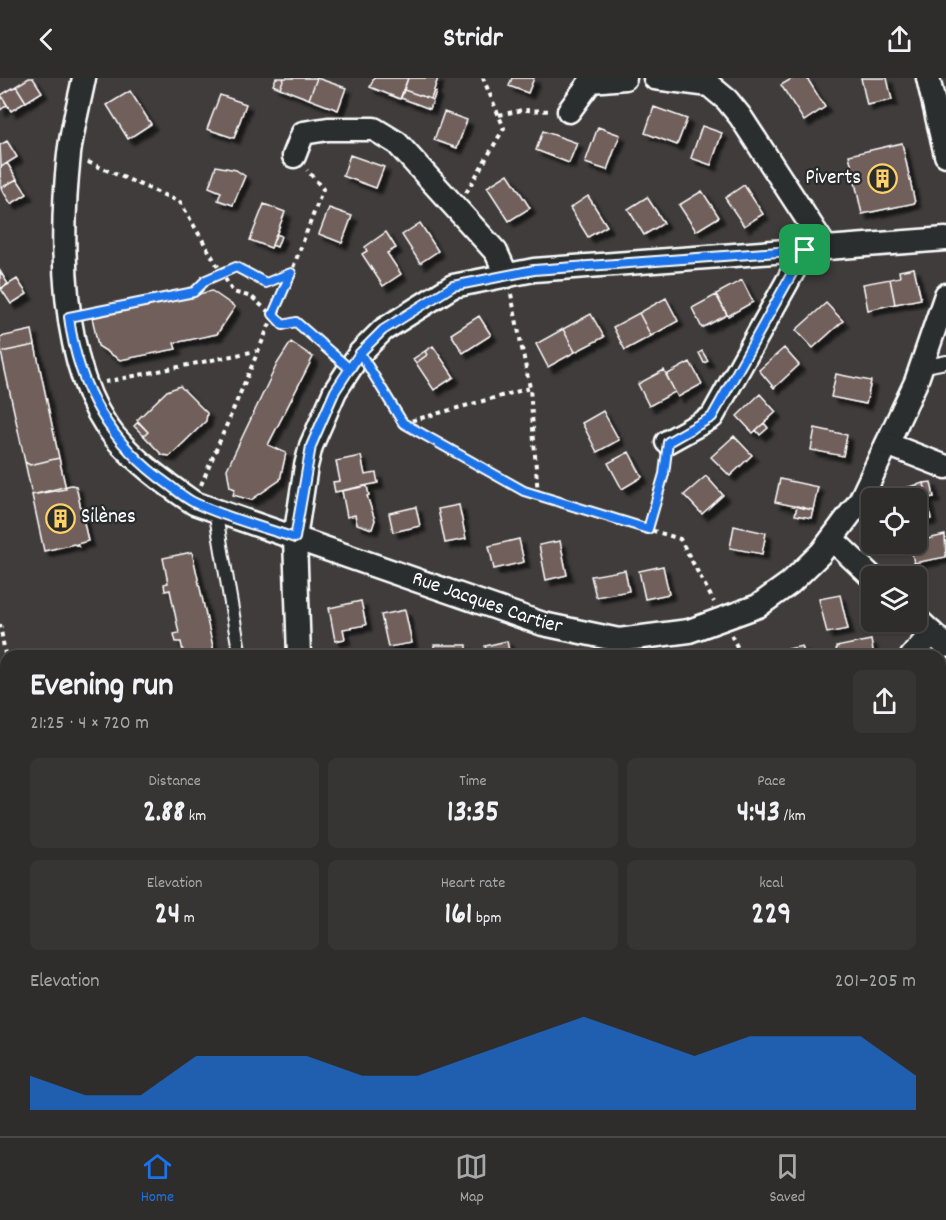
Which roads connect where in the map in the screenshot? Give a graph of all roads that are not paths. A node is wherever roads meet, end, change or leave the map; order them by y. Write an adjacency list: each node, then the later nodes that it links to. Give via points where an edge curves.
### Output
1 (84, 78): 17 (street, Rue Jacques Cartier, via 69,153 66,243 72,340 85,386 113,435 151,473)
2 (625, 78): 5 (street, via 591,81)
3 (655, 78): 9 (street, via 709,85 727,100 740,116)
4 (928, 78): 6 (street)
5 (569, 111)
6 (946, 155)
7 (294, 156): 10 (street, via 303,132 374,129 397,143 496,252)
8 (946, 239): 9 (street)
9 (815, 249): 10 (street, via 534,270); 14 (street, via 712,417)
10 (507, 276): 18 (street, via 453,286 383,330 355,361 335,391 311,446)
11 (946, 295): 13 (street, Rue Jacques Cartier)
12 (946, 362): 13 (lane)
13 (922, 367): 15 (street, Rue Jacques Cartier)
14 (668, 442)
15 (887, 444): 16 (street); 19 (street, Rue Jacques Cartier, via 860,501)
16 (946, 467)
17 (204, 507): 18 (street, Rue Jacques Cartier); 23 (lane)
18 (295, 538): 22 (street, Rue Jacques Cartier); 24 (street)
19 (832, 539): 20 (street); 22 (street, Rue Jacques Cartier, via 790,583 758,606 689,631)
20 (861, 566)
21 (932, 633): 25 (street)
22 (620, 648)
23 (239, 650)
24 (300, 650)
25 (917, 650)

